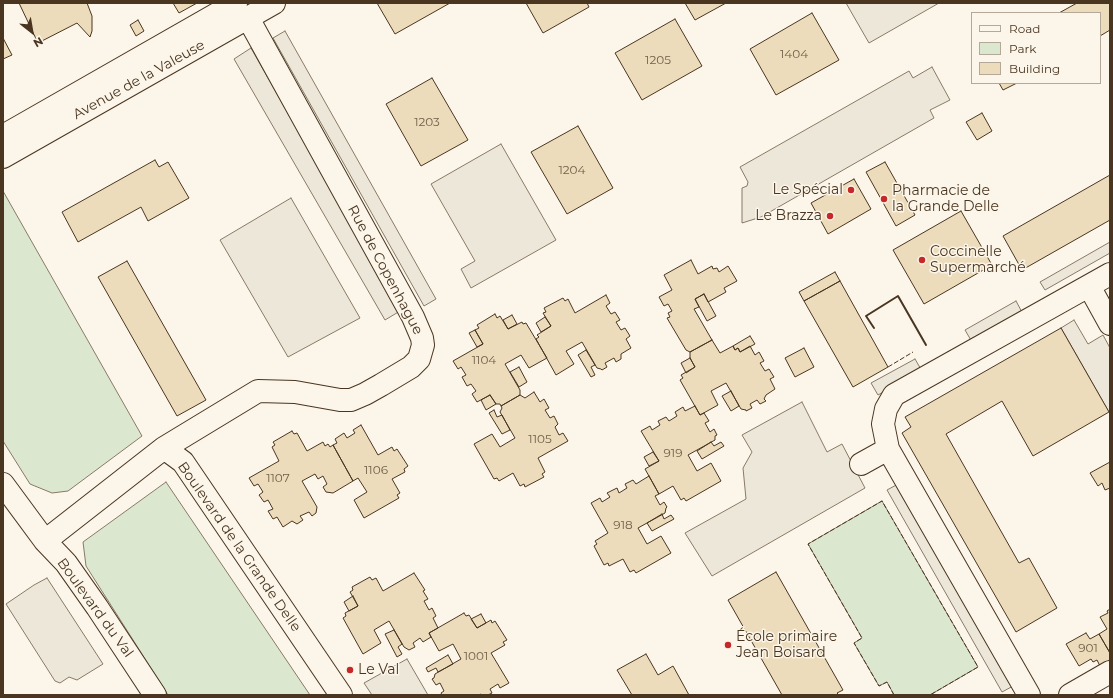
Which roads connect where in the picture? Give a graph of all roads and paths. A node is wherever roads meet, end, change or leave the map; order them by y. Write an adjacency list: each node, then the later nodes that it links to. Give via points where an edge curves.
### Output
1 (274, 3): 2 (street, Avenue de la Valeuse)
2 (245, 8): 3 (street, Avenue de la Valeuse); 4 (street, Avenue de la Valeuse); 8 (street, Rue de Copenhague, via 413,317 423,345 419,359 411,367 351,400 295,392 258,391)
3 (3, 136)
4 (3, 157)
5 (1110, 274): 6 (street)
6 (1088, 286): 7 (street); 9 (street, via 894,395 886,409 883,424)
7 (1110, 324)
8 (164, 448): 12 (street); 16 (street, Boulevard de la Grande Delle, via 183,462)
9 (888, 449): 10 (street); 14 (street)
10 (860, 464)
11 (3, 484): 12 (street, Boulevard du Val)
12 (45, 541): 15 (street, Boulevard du Val, via 66,563)
13 (1110, 672): 17 (street)
14 (1024, 692)
15 (155, 695)
16 (340, 695)
17 (1070, 695)

